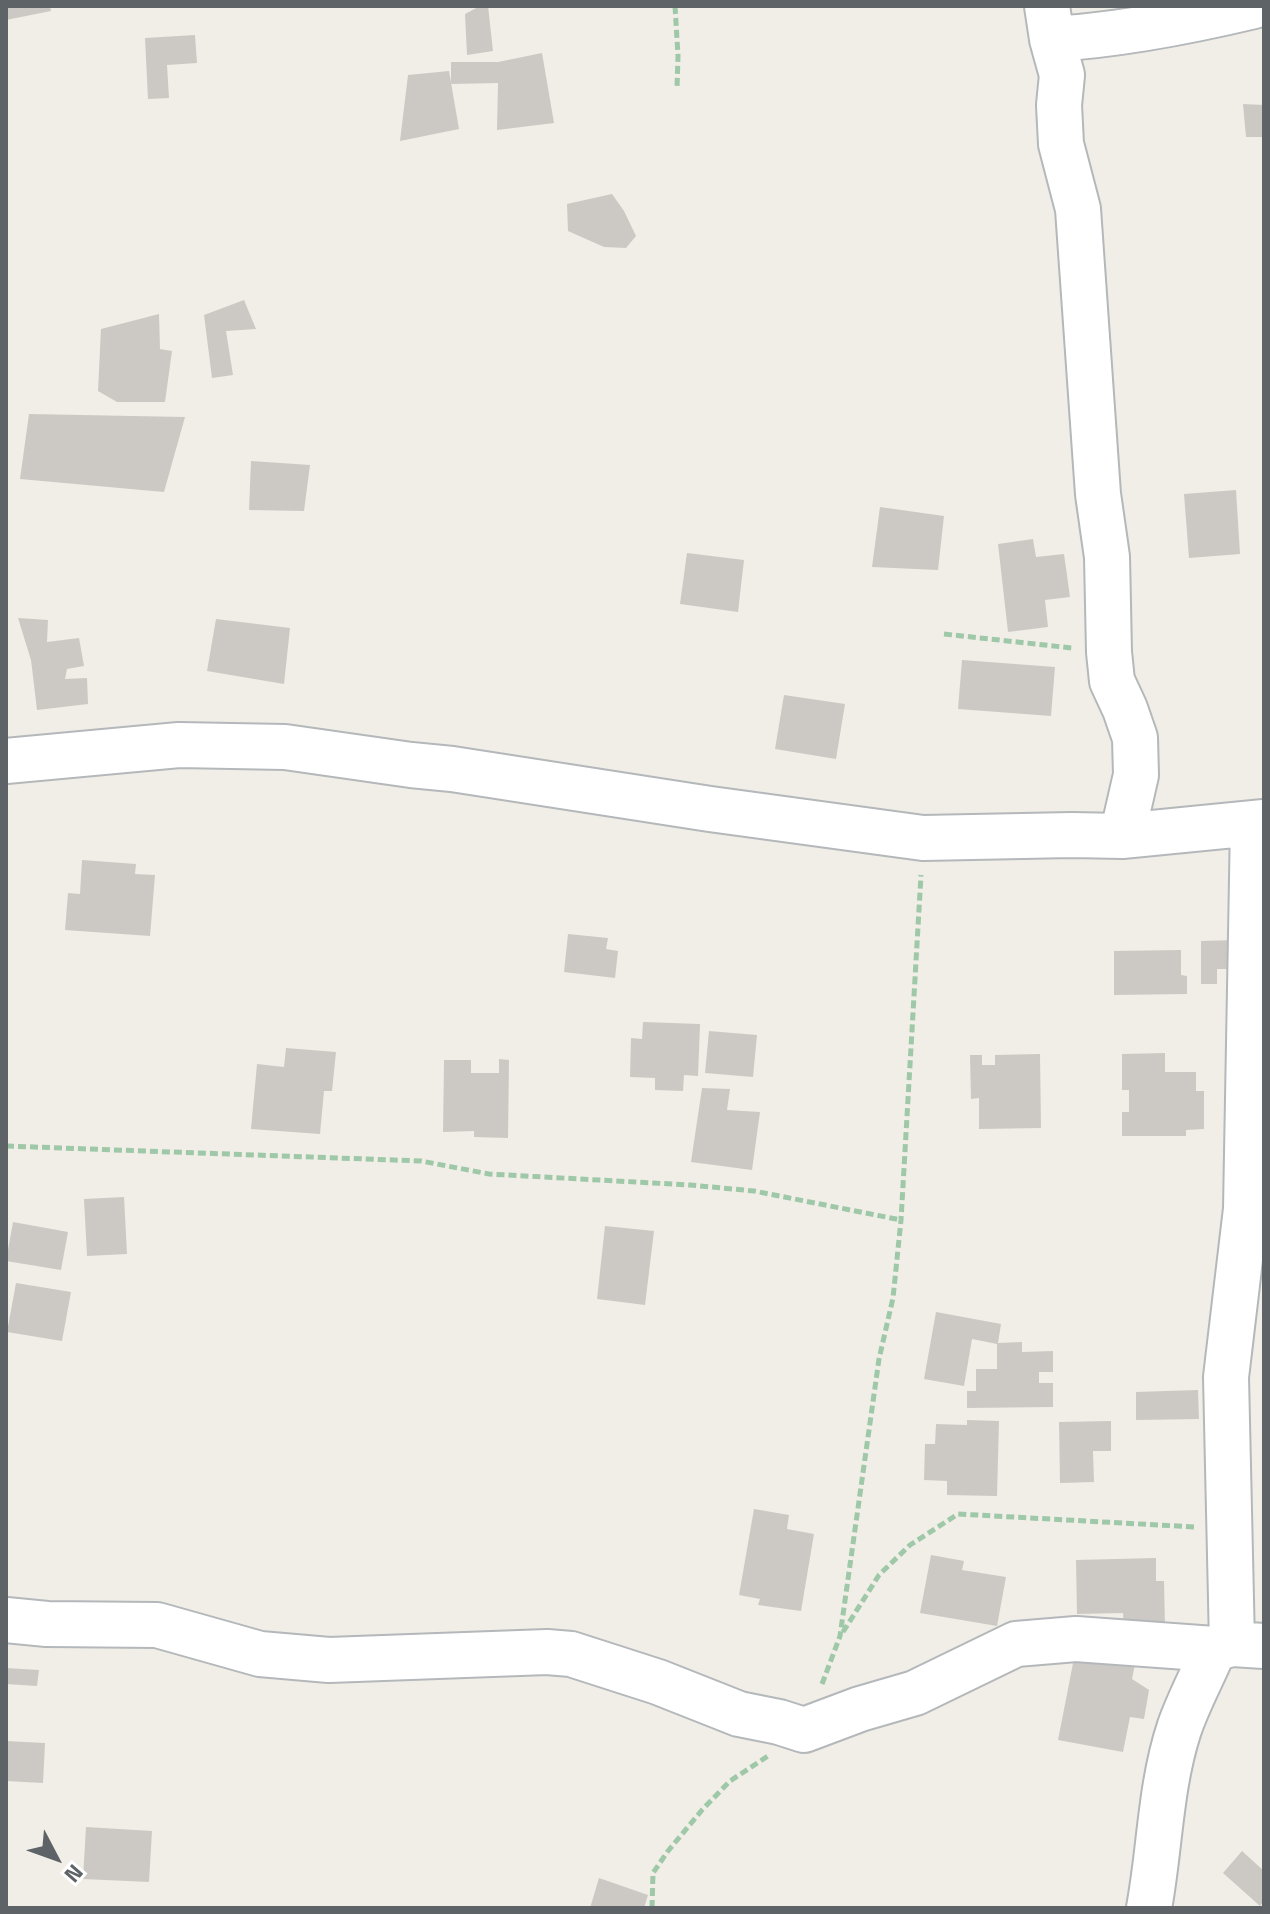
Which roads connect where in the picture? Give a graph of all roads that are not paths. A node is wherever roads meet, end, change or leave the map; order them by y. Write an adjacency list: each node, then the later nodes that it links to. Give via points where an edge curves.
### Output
1 (1254, 6): 2 (street, via 1082,37)
2 (1049, 22): 5 (street, via 1062,75 1061,144 1078,209 1112,681 1135,738 1136,775)
3 (6, 761): 5 (street, via 179,745 285,747 923,838)
4 (1258, 823): 5 (street); 7 (street, via 1246,1209 1226,1377)
5 (1122, 836)
6 (6, 1620): 7 (street, via 157,1625 260,1654 329,1660 571,1654 739,1714 804,1730 915,1693 1016,1644 1076,1639)
7 (1237, 1646): 8 (street, via 1179,1729)
8 (1149, 1908)

